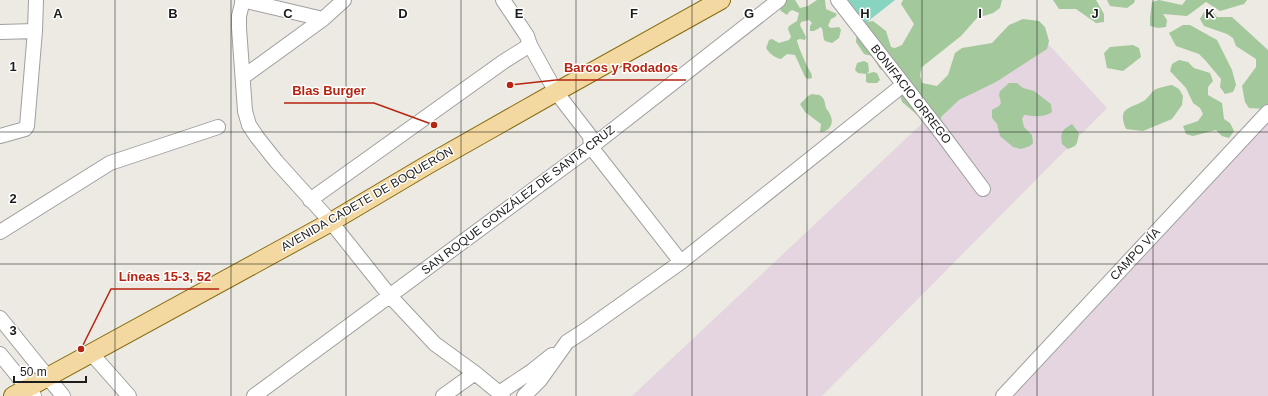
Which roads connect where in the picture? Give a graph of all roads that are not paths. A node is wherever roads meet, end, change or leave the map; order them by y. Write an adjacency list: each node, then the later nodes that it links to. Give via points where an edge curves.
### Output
1 (36, 0): 9 (street)
2 (242, 0): 8 (street); 12 (street, via 239,28)
3 (344, 0): 8 (street)
4 (503, 0): 11 (street, via 527,36)
5 (721, 0): 14 (main road, AVENIDA CADETE DE BOQUERÓN)
6 (779, 0): 18 (street, SAN ROQUE GONZÁLEZ DE SANTA CRUZ)
7 (838, 0): 13 (street, BONIFACIO ORREGO)
8 (323, 19): 12 (street)
9 (35, 31): 10 (street); 17 (street, via 28,126 25,130)
10 (0, 32)
11 (530, 45): 14 (street); 20 (street)
12 (242, 77): 20 (street, via 249,125 264,148)
13 (903, 85): 19 (street, BONIFACIO ORREGO); 23 (street)
14 (556, 92): 18 (street, via 590,136); 21 (main road, AVENIDA CADETE DE BOQUERÓN)
15 (1268, 112): 38 (street, CAMPO VÍA)
16 (218, 127): 22 (street, via 110,163)
17 (0, 136)
18 (591, 147): 23 (street); 24 (street, SAN ROQUE GONZÁLEZ DE SANTA CRUZ)
19 (983, 189)
20 (310, 200): 21 (street)
21 (331, 222): 24 (street); 27 (main road, AVENIDA CADETE DE BOQUERÓN)
22 (0, 232)
23 (681, 262): 26 (street)
24 (390, 296): 29 (street, via 435,344); 35 (street, SAN ROQUE GONZÁLEZ DE SANTA CRUZ)
25 (0, 318): 30 (street)
26 (565, 344): 32 (street); 37 (street, via 540,380)
27 (91, 353): 30 (main road, AVENIDA CADETE DE BOQUERÓN); 34 (street)
28 (0, 354): 31 (street)
29 (475, 373): 32 (street); 36 (street)
30 (47, 377): 31 (main road, AVENIDA CADETE DE BOQUERÓN); 33 (street)
31 (25, 393)
32 (501, 395)
33 (63, 396)
34 (129, 396)
35 (254, 396)
36 (443, 396)
37 (524, 396)
38 (1003, 396)

